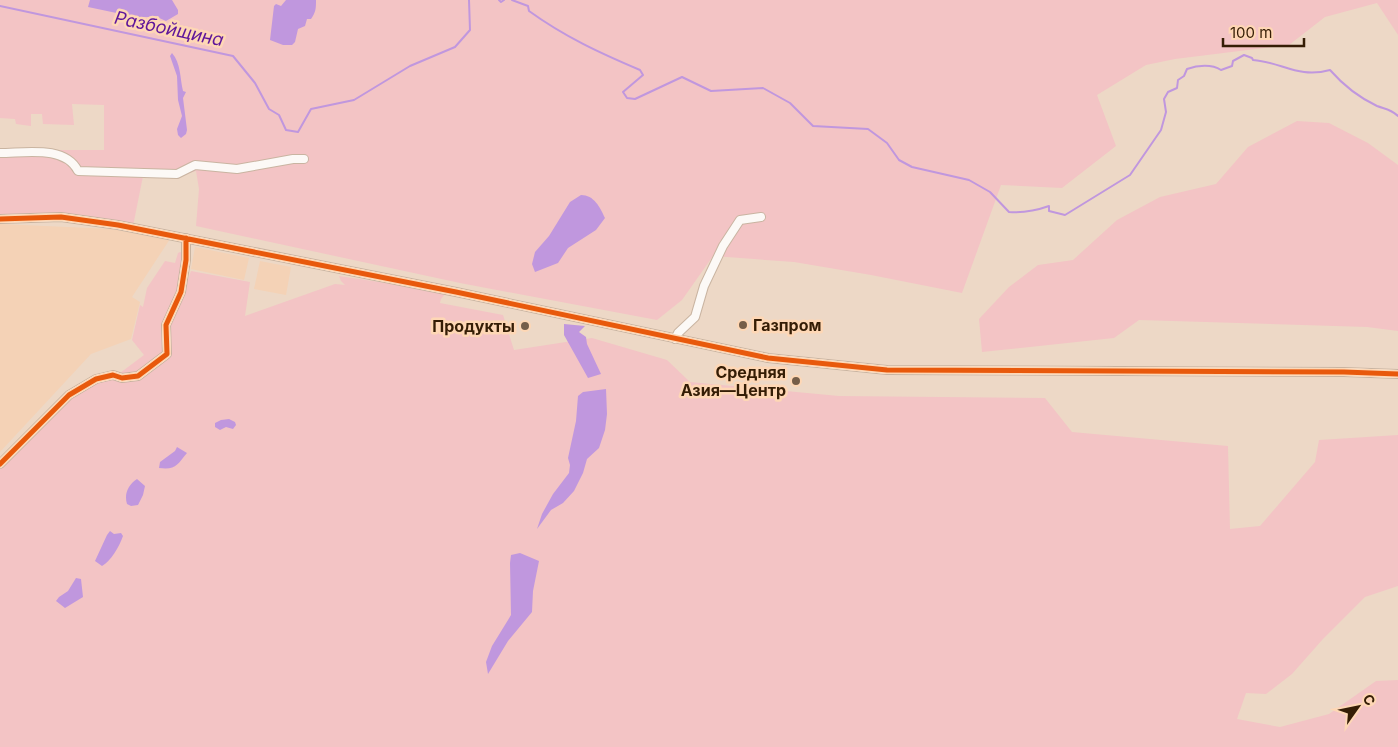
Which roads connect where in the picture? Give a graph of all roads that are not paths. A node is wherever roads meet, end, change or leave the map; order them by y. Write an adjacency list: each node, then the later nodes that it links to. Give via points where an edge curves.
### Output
1 (0, 153): 2 (street, via 53,153 73,162 78,171 177,174 195,165 237,169)
2 (304, 160)
3 (760, 217): 6 (street, via 740,220 704,286 695,317)
4 (0, 219): 5 (street, via 61,218)
5 (186, 238): 6 (street); 8 (street, via 181,292 166,325 167,354 138,376 122,378 113,375 96,379 69,395)
6 (675, 339): 7 (street, via 768,358 887,370)
7 (1398, 374)
8 (0, 464)

